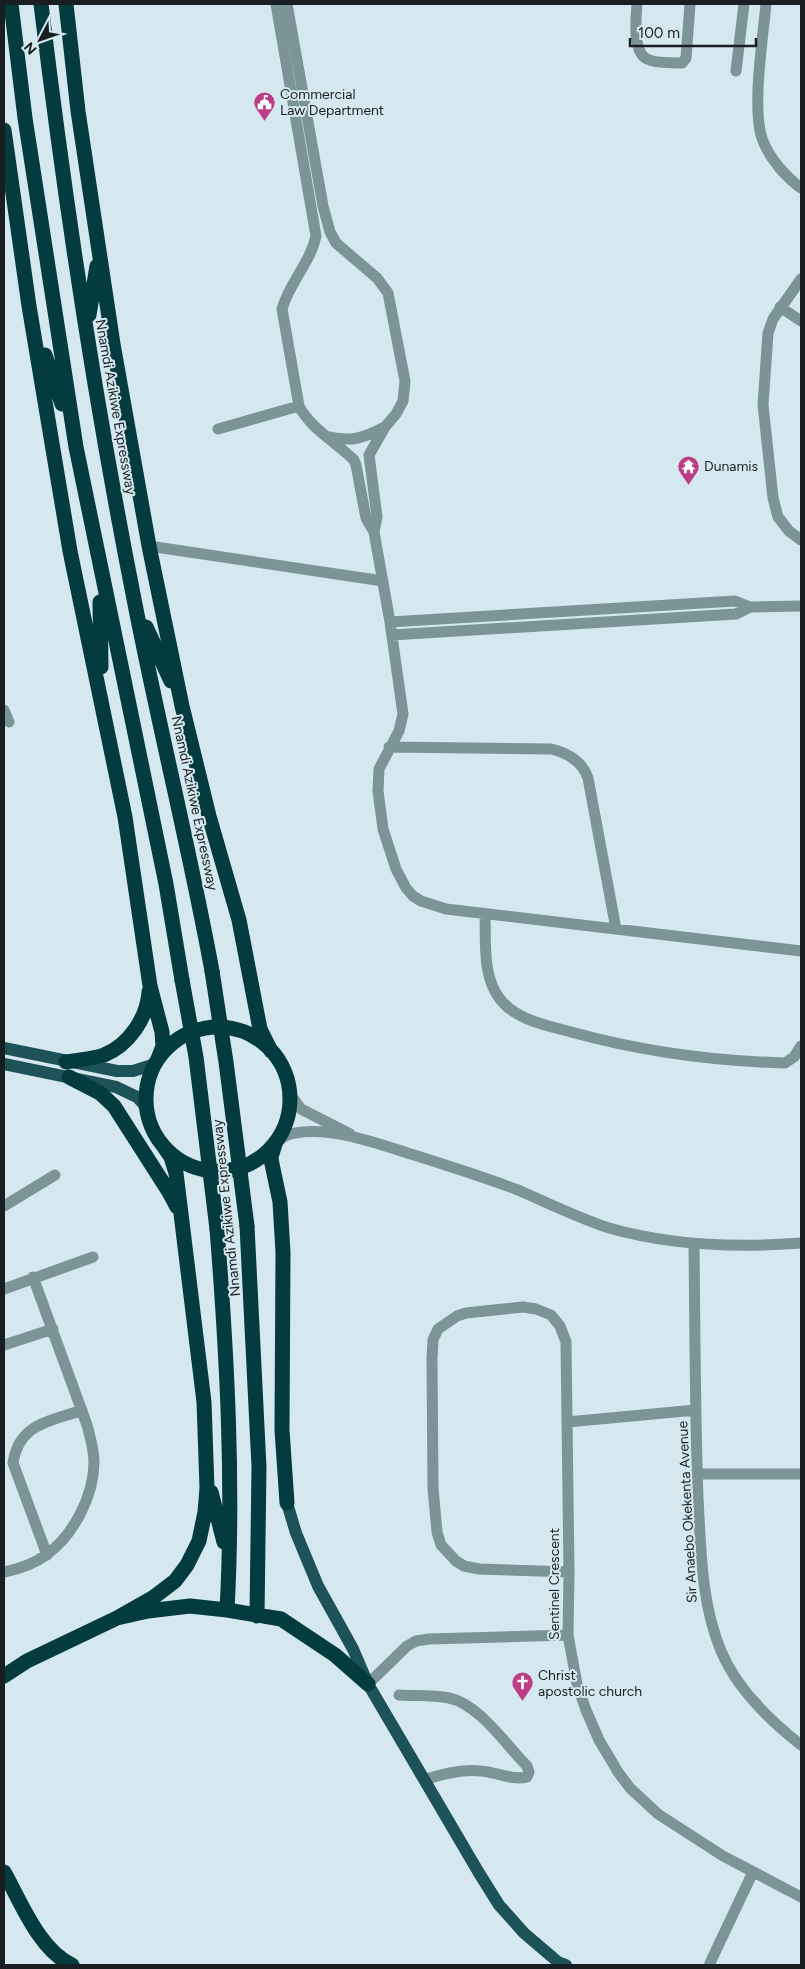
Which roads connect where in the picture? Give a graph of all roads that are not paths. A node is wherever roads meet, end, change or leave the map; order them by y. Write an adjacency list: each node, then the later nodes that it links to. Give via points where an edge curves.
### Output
1 (11, 4): 23 (highway, Nnamdi Azikiwe Expressway, via 25,118)
2 (41, 4): 18 (highway, Nnamdi Azikiwe Expressway, via 54,116)
3 (66, 4): 13 (highway, Nnamdi Azikiwe Expressway)
4 (276, 4): 19 (street, via 316,236 313,252 290,288 282,309)
5 (287, 4): 20 (street, via 330,232 336,243 377,278 388,293 405,381 403,401)
6 (637, 4): 7 (street, via 635,29 641,54 649,60 682,63 686,58)
7 (690, 4)
8 (744, 4): 10 (street)
9 (766, 4): 12 (street, via 758,120 762,141 773,160)
10 (736, 71)
11 (4, 130): 15 (highway)
12 (801, 188)
13 (99, 248): 18 (highway); 26 (highway, Nnamdi Azikiwe Expressway)
14 (801, 279): 16 (street)
15 (29, 306): 23 (highway); 36 (highway, via 70,551)
16 (780, 307): 17 (street); 25 (street, via 768,333 763,405 778,517)
17 (801, 321)
18 (87, 332): 29 (highway, Nnamdi Azikiwe Expressway)
19 (299, 406): 21 (street); 22 (street)
20 (385, 427): 22 (street, via 365,437 345,440); 24 (street, via 369,455 377,517)
21 (218, 430)
22 (325, 436): 24 (street, via 354,460 366,518)
23 (76, 447): 27 (highway, Nnamdi Azikiwe Expressway)
24 (374, 532): 28 (street)
25 (801, 540)
26 (150, 546): 28 (street); 37 (highway, Nnamdi Azikiwe Expressway)
27 (100, 568): 36 (highway); 74 (highway, Nnamdi Azikiwe Expressway, bridge, via 164,875 196,1057 217,1229 226,1340)
28 (383, 581): 34 (street)
29 (134, 600): 37 (highway); 78 (highway, Nnamdi Azikiwe Expressway, bridge, via 196,882 229,1081 247,1226 260,1467)
30 (663, 605): 32 (street, via 735,601); 33 (street); 34 (street)
31 (801, 606): 32 (street)
32 (750, 607): 33 (street, via 736,614)
33 (664, 618): 35 (street)
34 (390, 622): 35 (street)
35 (392, 635): 40 (street, via 403,714 402,723)
36 (102, 702): 44 (highway, via 129,841)
37 (182, 706): 47 (highway, Nnamdi Azikiwe Expressway, via 239,920 260,1029)
38 (4, 710): 39 (street)
39 (9, 722)
40 (389, 747): 41 (street, via 379,769 378,791 383,829 400,879 421,901 446,909); 42 (street, via 552,748 572,757 588,778)
41 (484, 914): 42 (street); 45 (street, via 490,981 499,998 520,1016 607,1042 669,1053 785,1063)
42 (616, 929): 43 (street)
43 (801, 951)
44 (150, 986): 48 (highway, via 163,1039); 50 (highway, via 149,1000 140,1022 122,1044)
45 (801, 1046)
46 (4, 1048): 50 (main road)
47 (271, 1051): 48 (highway, via 240,1031 222,1027 203,1028 170,1045); 51 (highway, via 283,1068)
48 (157, 1061): 50 (main road, via 140,1070 126,1072); 52 (highway, via 149,1078)
49 (4, 1064): 50 (main road)
50 (68, 1069): 52 (main road, via 123,1090); 58 (highway, via 114,1106 169,1192)
51 (289, 1087): 53 (street, via 301,1109); 54 (highway, via 290,1106)
52 (146, 1108): 55 (highway)
53 (356, 1137): 54 (street, via 304,1132 287,1135); 60 (street, via 500,1184 609,1228)
54 (277, 1142): 55 (highway, via 251,1164 221,1172 190,1166); 72 (highway, via 271,1157 280,1202 283,1252 282,1430)
55 (164, 1147): 58 (highway, via 176,1173)
56 (55, 1175): 57 (street)
57 (4, 1206)
58 (182, 1222): 69 (highway, via 202,1369)
59 (801, 1243): 60 (street, via 742,1247)
60 (694, 1244): 67 (street, Sir Anaebo Okekenta Avenue)
61 (93, 1257): 62 (street)
62 (33, 1277): 63 (street); 64 (street)
63 (4, 1289)
64 (53, 1329): 65 (street); 66 (street)
65 (4, 1345)
66 (82, 1410): 73 (street, via 94,1463 89,1492 72,1526); 73 (street, via 29,1430 14,1451 13,1462)
67 (696, 1410): 68 (street); 70 (street, Sir Anaebo Okekenta Avenue)
68 (567, 1422): 76 (street, Sentinel Crescent); 76 (street, Sentinel Crescent, via 566,1342 560,1326 551,1316 523,1307 466,1313 438,1329 433,1340 432,1358 434,1511 442,1545 456,1562 464,1566)
69 (207, 1470): 74 (highway); 79 (highway, via 205,1512 199,1541 187,1565 154,1597)
70 (697, 1474): 71 (street); 84 (street, Sir Anaebo Okekenta Avenue, via 706,1601 719,1646 731,1671 757,1705)
71 (801, 1474)
72 (288, 1503): 82 (main road, via 296,1533 318,1586 353,1649)
73 (47, 1555): 75 (street, via 34,1563)
74 (229, 1570): 77 (highway, Nnamdi Azikiwe Expressway)
75 (4, 1572)
76 (569, 1572): 80 (street, Sentinel Crescent)
77 (228, 1610): 78 (highway); 79 (highway, via 190,1606)
78 (257, 1616): 82 (highway, via 281,1619 335,1655)
79 (118, 1618): 81 (highway, via 27,1661)
80 (568, 1635): 82 (street, via 416,1641); 87 (street, Sentinel Crescent, via 577,1684 586,1710 608,1757 630,1788 658,1814)
81 (4, 1676)
82 (368, 1684): 85 (main road)
83 (398, 1695): 85 (street, via 450,1698 470,1708 493,1728 529,1772 527,1777 520,1779 464,1770)
84 (801, 1745)
85 (424, 1780): 90 (main road, via 500,1905 524,1933)
86 (4, 1872): 91 (highway, via 41,1937 56,1956)
87 (753, 1872): 88 (street, Sentinel Crescent); 89 (street)
88 (801, 1897)
89 (710, 1962)
90 (562, 1963)
91 (72, 1965)

